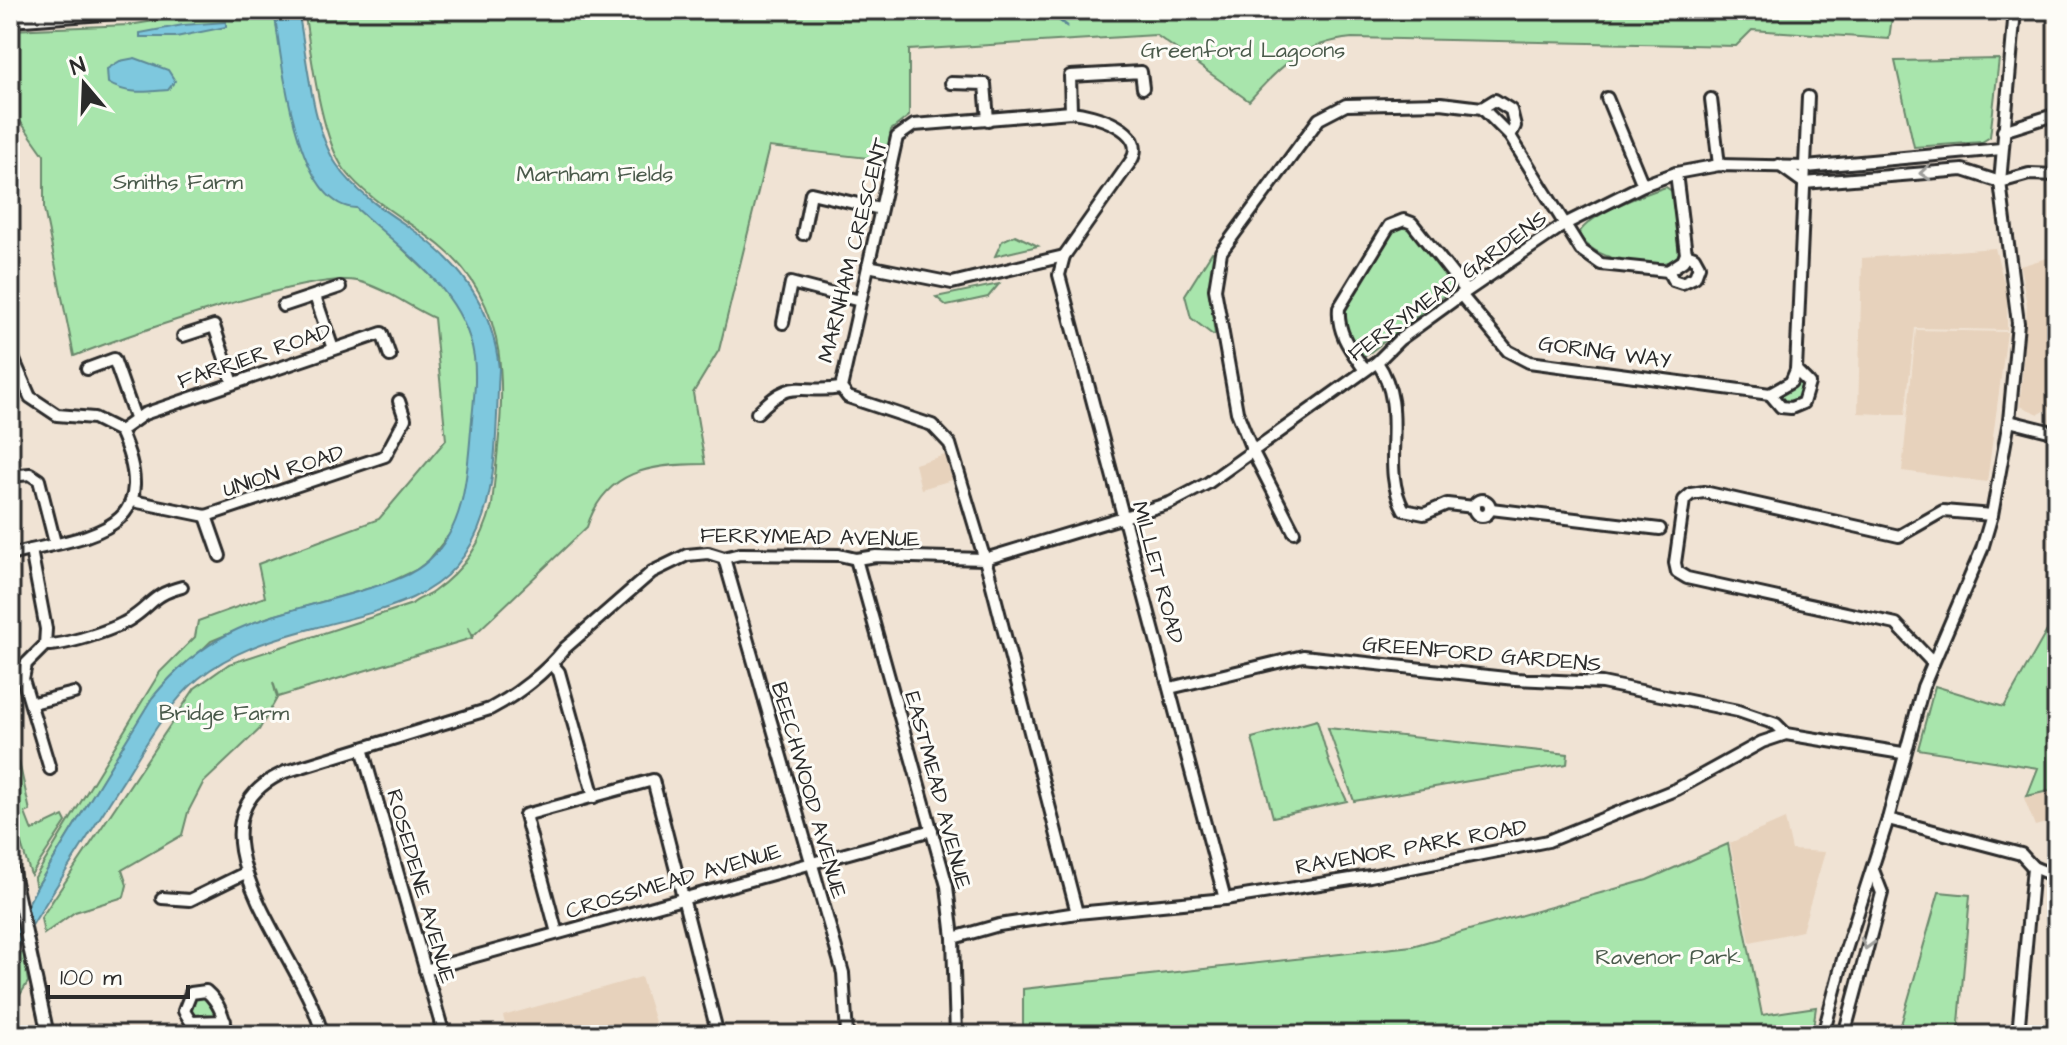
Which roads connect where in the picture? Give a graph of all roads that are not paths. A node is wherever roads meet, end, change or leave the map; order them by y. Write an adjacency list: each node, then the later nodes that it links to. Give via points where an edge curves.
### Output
1 (116, 10): 3 (highway)
2 (2015, 10): 13 (street)
3 (10, 18)
4 (951, 83): 12 (street, via 985,84)
5 (1143, 88): 10 (street, via 1141,72 1070,76)
6 (1808, 97): 18 (street, GORING WAY)
7 (1607, 98): 23 (street)
8 (1711, 99): 17 (street)
9 (1482, 108): 14 (street); 14 (street, via 1495,100 1511,110 1515,126); 54 (street, via 1409,104 1331,110 1300,142 1221,252 1215,289 1223,346 1237,412)
10 (1071, 112): 12 (street, MARNHAM CRESCENT); 28 (street, MARNHAM CRESCENT, via 1094,114 1128,134 1137,152)
11 (2057, 114): 13 (street)
12 (988, 120): 24 (street, MARNHAM CRESCENT, via 914,125 902,131)
13 (2003, 131): 15 (street)
14 (1510, 136): 25 (street)
15 (2001, 149): 18 (street, FERRYMEAD GARDENS); 21 (street)
16 (1779, 164): 17 (street, FERRYMEAD GARDENS); 18 (street, FERRYMEAD GARDENS); 22 (street)
17 (1719, 165): 19 (street, FERRYMEAD GARDENS)
18 (1806, 167): 22 (street, GORING WAY)
19 (1676, 173): 23 (street, FERRYMEAD GARDENS); 27 (street)
20 (2057, 175): 21 (street, via 2029,174)
21 (2000, 182): 22 (street, one-way to 22, via 1963,170); 51 (street, via 2018,310)
22 (1804, 183): 44 (street, GORING WAY)
23 (1643, 185): 25 (street, FERRYMEAD GARDENS)
24 (880, 209): 26 (street, via 811,193); 29 (street, MARNHAM CRESCENT)
25 (1565, 224): 30 (street, via 1581,250 1601,264); 32 (street, FERRYMEAD GARDENS)
26 (803, 234)
27 (1686, 254): 30 (street); 30 (street, via 1699,266 1695,277 1682,283)
28 (1064, 256): 29 (street, via 952,283); 60 (street, MILLET ROAD, via 1062,289)
29 (868, 266): 34 (street, MARNHAM CRESCENT)
30 (1668, 271)
31 (340, 287): 33 (street)
32 (1464, 293): 41 (street, FERRYMEAD GARDENS); 43 (street, GORING WAY, via 1412,223 1404,220 1389,226 1339,308 1345,342); 47 (street, GORING WAY, via 1508,351 1529,362)
33 (315, 296): 35 (street); 38 (street)
34 (860, 301): 36 (street, via 791,283); 46 (street, MARNHAM CRESCENT)
35 (283, 306)
36 (783, 323)
37 (183, 336): 45 (street, via 214,326)
38 (333, 349): 40 (street, FARRIER ROAD, via 382,333); 45 (street, FARRIER ROAD)
39 (10, 351): 53 (street, via 30,397 57,415 94,418)
40 (390, 356)
41 (1377, 362): 43 (street, FERRYMEAD GARDENS); 61 (street, via 1393,390 1395,494 1404,510 1424,514 1447,504 1474,507 1482,500 1491,509)
42 (87, 369): 50 (street, via 114,359)
43 (1364, 369): 54 (street, FERRYMEAD GARDENS)
44 (1796, 370): 47 (street, via 1791,382); 47 (street, GORING WAY, via 1809,383 1803,403 1781,407)
45 (233, 383): 50 (street, FARRIER ROAD)
46 (841, 388): 49 (street, via 791,388); 69 (street, MARNHAM CRESCENT, via 848,397 932,425 950,444)
47 (1770, 394)
48 (399, 401): 59 (street, UNION ROAD, via 405,419 385,456)
49 (757, 413)
50 (135, 418): 53 (street, FARRIER ROAD)
51 (2009, 421): 52 (street); 58 (street)
52 (2056, 429)
53 (120, 431): 57 (street, via 136,488)
54 (1253, 452): 56 (street, FERRYMEAD GARDENS); 62 (street)
55 (10, 476): 63 (street, via 30,474 39,480)
56 (1208, 483): 60 (street, FERRYMEAD AVENUE)
57 (133, 501): 59 (street, UNION ROAD); 63 (street, via 114,526)
58 (1992, 515): 72 (street); 72 (street, via 1943,511 1899,536 1704,492 1684,500 1677,572 1896,624)
59 (206, 516): 66 (street)
60 (1123, 519): 69 (street, FERRYMEAD AVENUE); 74 (street, MILLET ROAD)
61 (1660, 529)
62 (1294, 532)
63 (55, 543): 64 (street)
64 (31, 550): 65 (street); 71 (street)
65 (10, 555)
66 (220, 556)
67 (724, 558): 68 (street, FERRYMEAD AVENUE, via 740,554); 73 (street, FERRYMEAD AVENUE, via 698,554 663,564); 85 (street, BEECHWOOD AVENUE)
68 (856, 559): 69 (street, FERRYMEAD AVENUE); 83 (street, EASTMEAD AVENUE)
69 (985, 559): 93 (street, MARNHAM CRESCENT)
70 (182, 587): 71 (street, via 155,595 125,623 63,646)
71 (45, 645): 76 (street, via 23,672)
72 (1931, 661): 79 (street)
73 (552, 664): 78 (street, FERRYMEAD AVENUE, via 490,709); 81 (street, via 559,672)
74 (1170, 688): 77 (street, GREENFORD GARDENS, via 1303,656 1602,683 1738,711 1776,724); 92 (street, MILLET ROAD)
75 (74, 693): 76 (street)
76 (33, 703): 80 (street)
77 (1786, 734): 79 (street); 92 (street, RAVENOR PARK ROAD, via 1677,789 1548,841 1437,865)
78 (362, 748): 88 (street, FERRYMEAD AVENUE, via 285,772 257,791 240,823); 96 (street, ROSEDENE AVENUE)
79 (1902, 753): 82 (street)
80 (50, 769)
81 (594, 797): 91 (street, via 653,780); 94 (street, via 525,815)
82 (1888, 819): 86 (street, via 2021,854); 87 (street)
83 (932, 830): 85 (street, CROSSMEAD AVENUE); 95 (street, EASTMEAD AVENUE, via 947,886)
84 (10, 859): 98 (street)
85 (809, 863): 91 (street, CROSSMEAD AVENUE); 103 (street, BEECHWOOD AVENUE, via 843,973)
86 (2033, 867): 89 (street); 107 (street)
87 (1873, 870): 105 (street); 106 (street, one-way to 106, via 1882,893)
88 (245, 873): 90 (street, via 190,900); 100 (street, FERRYMEAD AVENUE, via 305,986)
89 (2057, 877)
90 (162, 898)
91 (683, 898): 94 (street, CROSSMEAD AVENUE); 102 (street)
92 (1225, 899): 93 (street, RAVENOR PARK ROAD)
93 (1077, 913): 95 (street, RAVENOR PARK ROAD)
94 (557, 933): 96 (street, CROSSMEAD AVENUE)
95 (953, 938): 104 (street, EASTMEAD AVENUE)
96 (425, 970): 101 (street, ROSEDENE AVENUE)
97 (225, 1021): 99 (street)
98 (48, 1035)
99 (228, 1035)
100 (322, 1035)
101 (444, 1035)
102 (718, 1035)
103 (847, 1035)
104 (956, 1035)
105 (1823, 1035)
106 (1844, 1035)
107 (2018, 1035)

